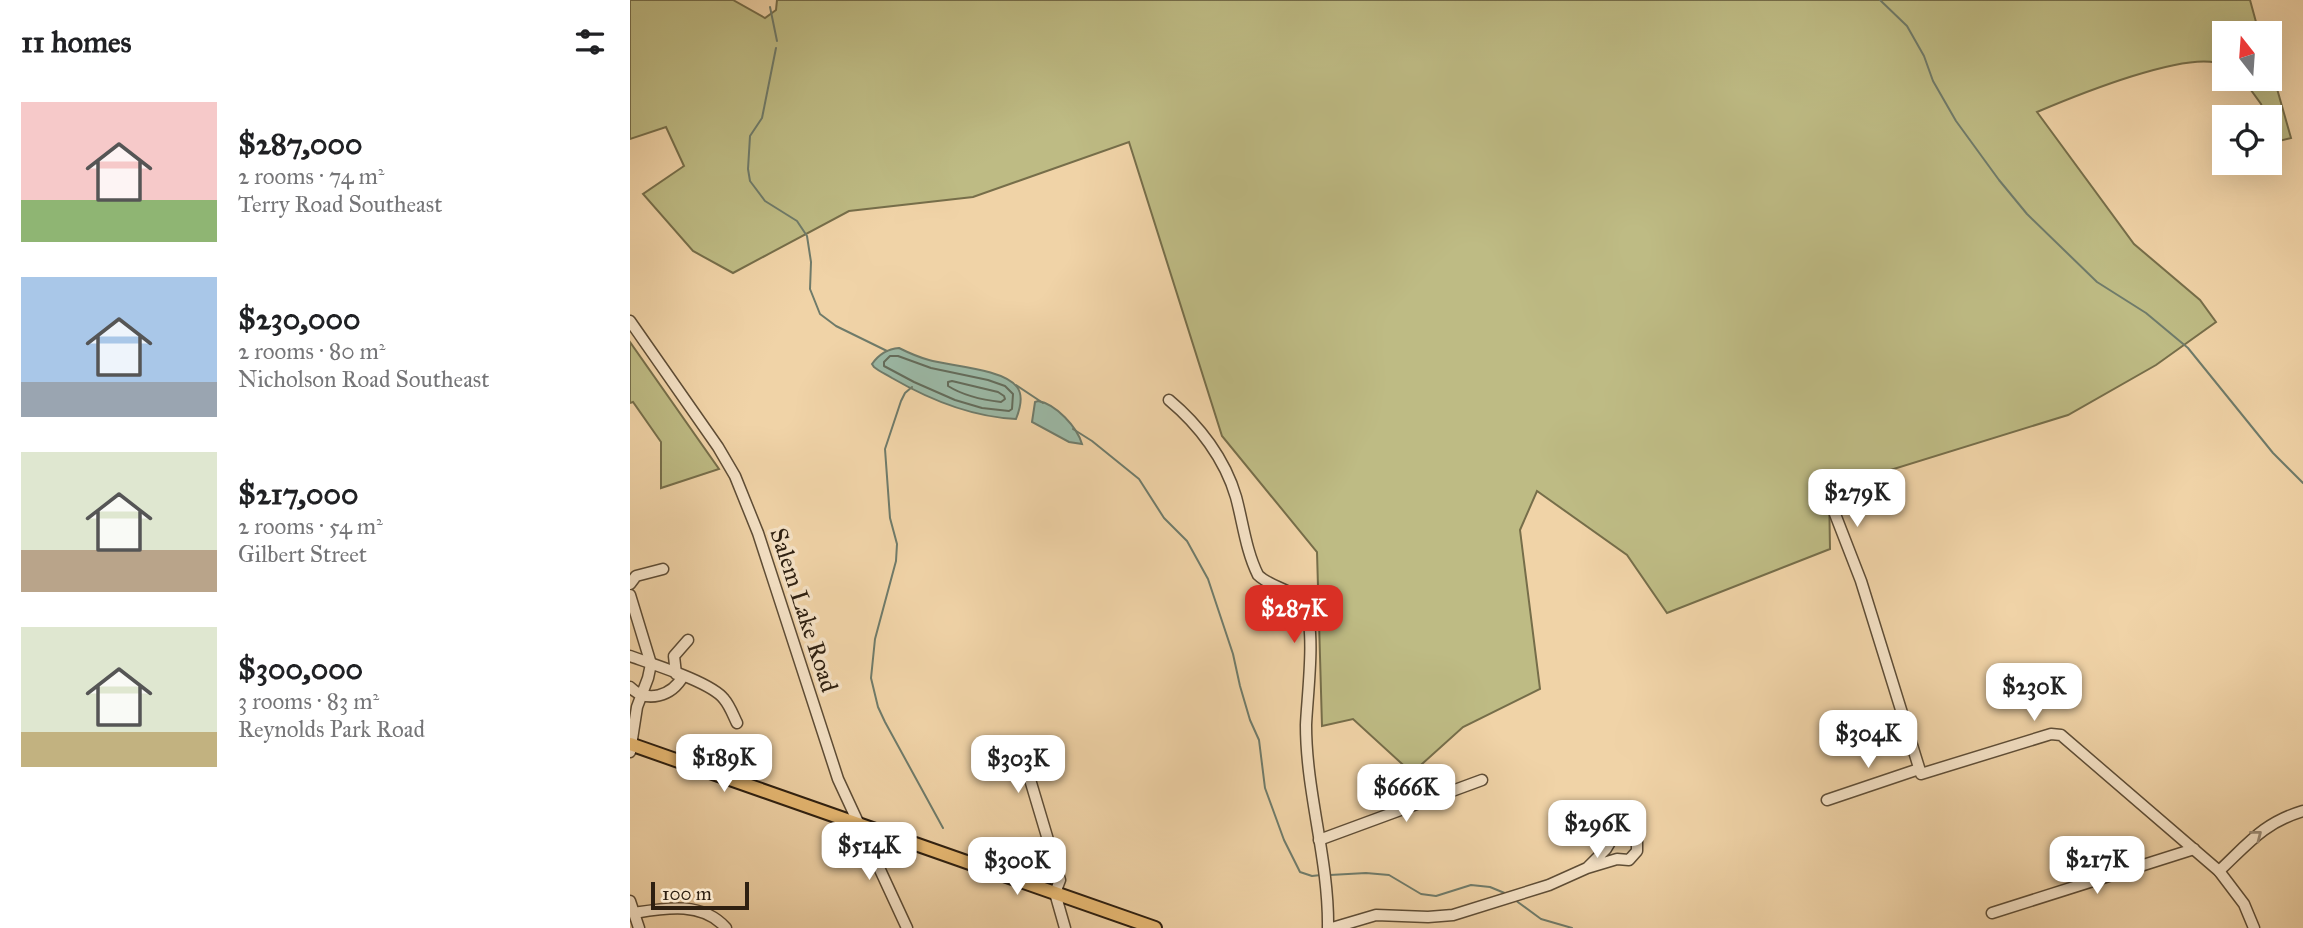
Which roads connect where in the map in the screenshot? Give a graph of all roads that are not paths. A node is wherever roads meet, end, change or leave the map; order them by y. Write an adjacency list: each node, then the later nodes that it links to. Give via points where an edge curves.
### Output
1 (630, 321): 22 (street, Salem Lake Road, via 735,476 838,779)
2 (1169, 400): 23 (street, via 1209,443 1226,470 1258,575 1297,597 1307,612 1307,748)
3 (1835, 514): 18 (street)
4 (663, 569): 5 (street, via 636,576)
5 (630, 584)
6 (630, 595): 9 (street)
7 (688, 640): 10 (street, via 674,656)
8 (630, 656): 9 (street)
9 (650, 664): 10 (street); 12 (street)
10 (680, 675): 12 (street, via 679,684 669,691 655,697); 15 (street, via 723,697)
11 (630, 687): 12 (street)
12 (640, 696): 13 (street)
13 (637, 708): 14 (street); 16 (street)
14 (630, 719)
15 (737, 723)
16 (631, 747): 22 (main road)
17 (1058, 748): 29 (street, via 1023,757 1060,880)
18 (1919, 769): 20 (street); 25 (street, via 1921,774 2051,734 2062,735)
19 (1482, 780): 23 (street)
20 (1827, 800)
21 (2303, 811): 28 (street, one-way to 21, via 2253,836 2282,817)
22 (859, 823): 29 (main road); 35 (street, Salem Lake Road)
23 (1319, 840): 38 (street)
24 (1609, 844): 26 (street); 26 (street, via 1621,831 1637,839 1635,855 1629,860); 27 (street)
25 (2194, 849): 28 (street); 32 (street)
26 (1617, 859): 27 (street)
27 (1587, 868): 38 (street, via 1549,886 1454,915 1376,915)
28 (2219, 872): 39 (street, via 2244,904)
29 (1055, 893): 36 (street); 37 (main road)
30 (630, 901): 31 (street)
31 (634, 913): 33 (street); 34 (street, via 687,908 702,911)
32 (1992, 913)
33 (639, 928)
34 (726, 928)
35 (907, 928)
36 (1065, 928)
37 (1155, 928)
38 (1330, 928)
39 (2254, 928)

